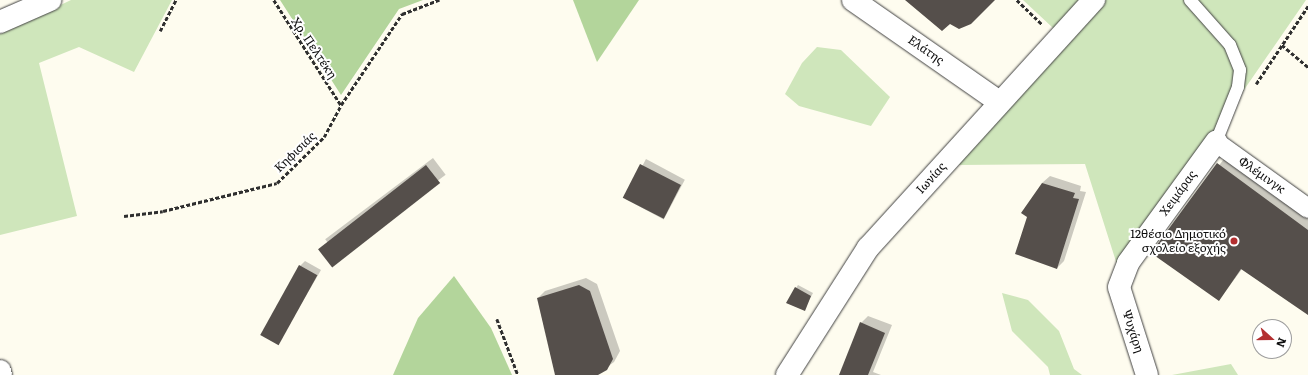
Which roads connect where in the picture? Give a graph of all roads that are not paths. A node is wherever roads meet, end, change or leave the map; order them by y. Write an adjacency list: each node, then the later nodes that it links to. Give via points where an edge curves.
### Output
1 (50, 0): 5 (street)
2 (853, 0): 6 (street, Ελάτης)
3 (1094, 0): 6 (street, Ιωνίας)
4 (1190, 0): 7 (lane, via 1230,45 1240,70 1238,87)
5 (0, 22)
6 (998, 101): 12 (street, Ιωνίας, via 868,248)
7 (1216, 142): 8 (street, Φλέμινγκ); 9 (street, Χειμάρας, via 1128,263)
8 (1308, 208)
9 (1119, 287): 13 (street, Ψυχάρη)
10 (0, 371): 11 (street)
11 (1, 375)
12 (787, 375)
13 (1147, 375)

